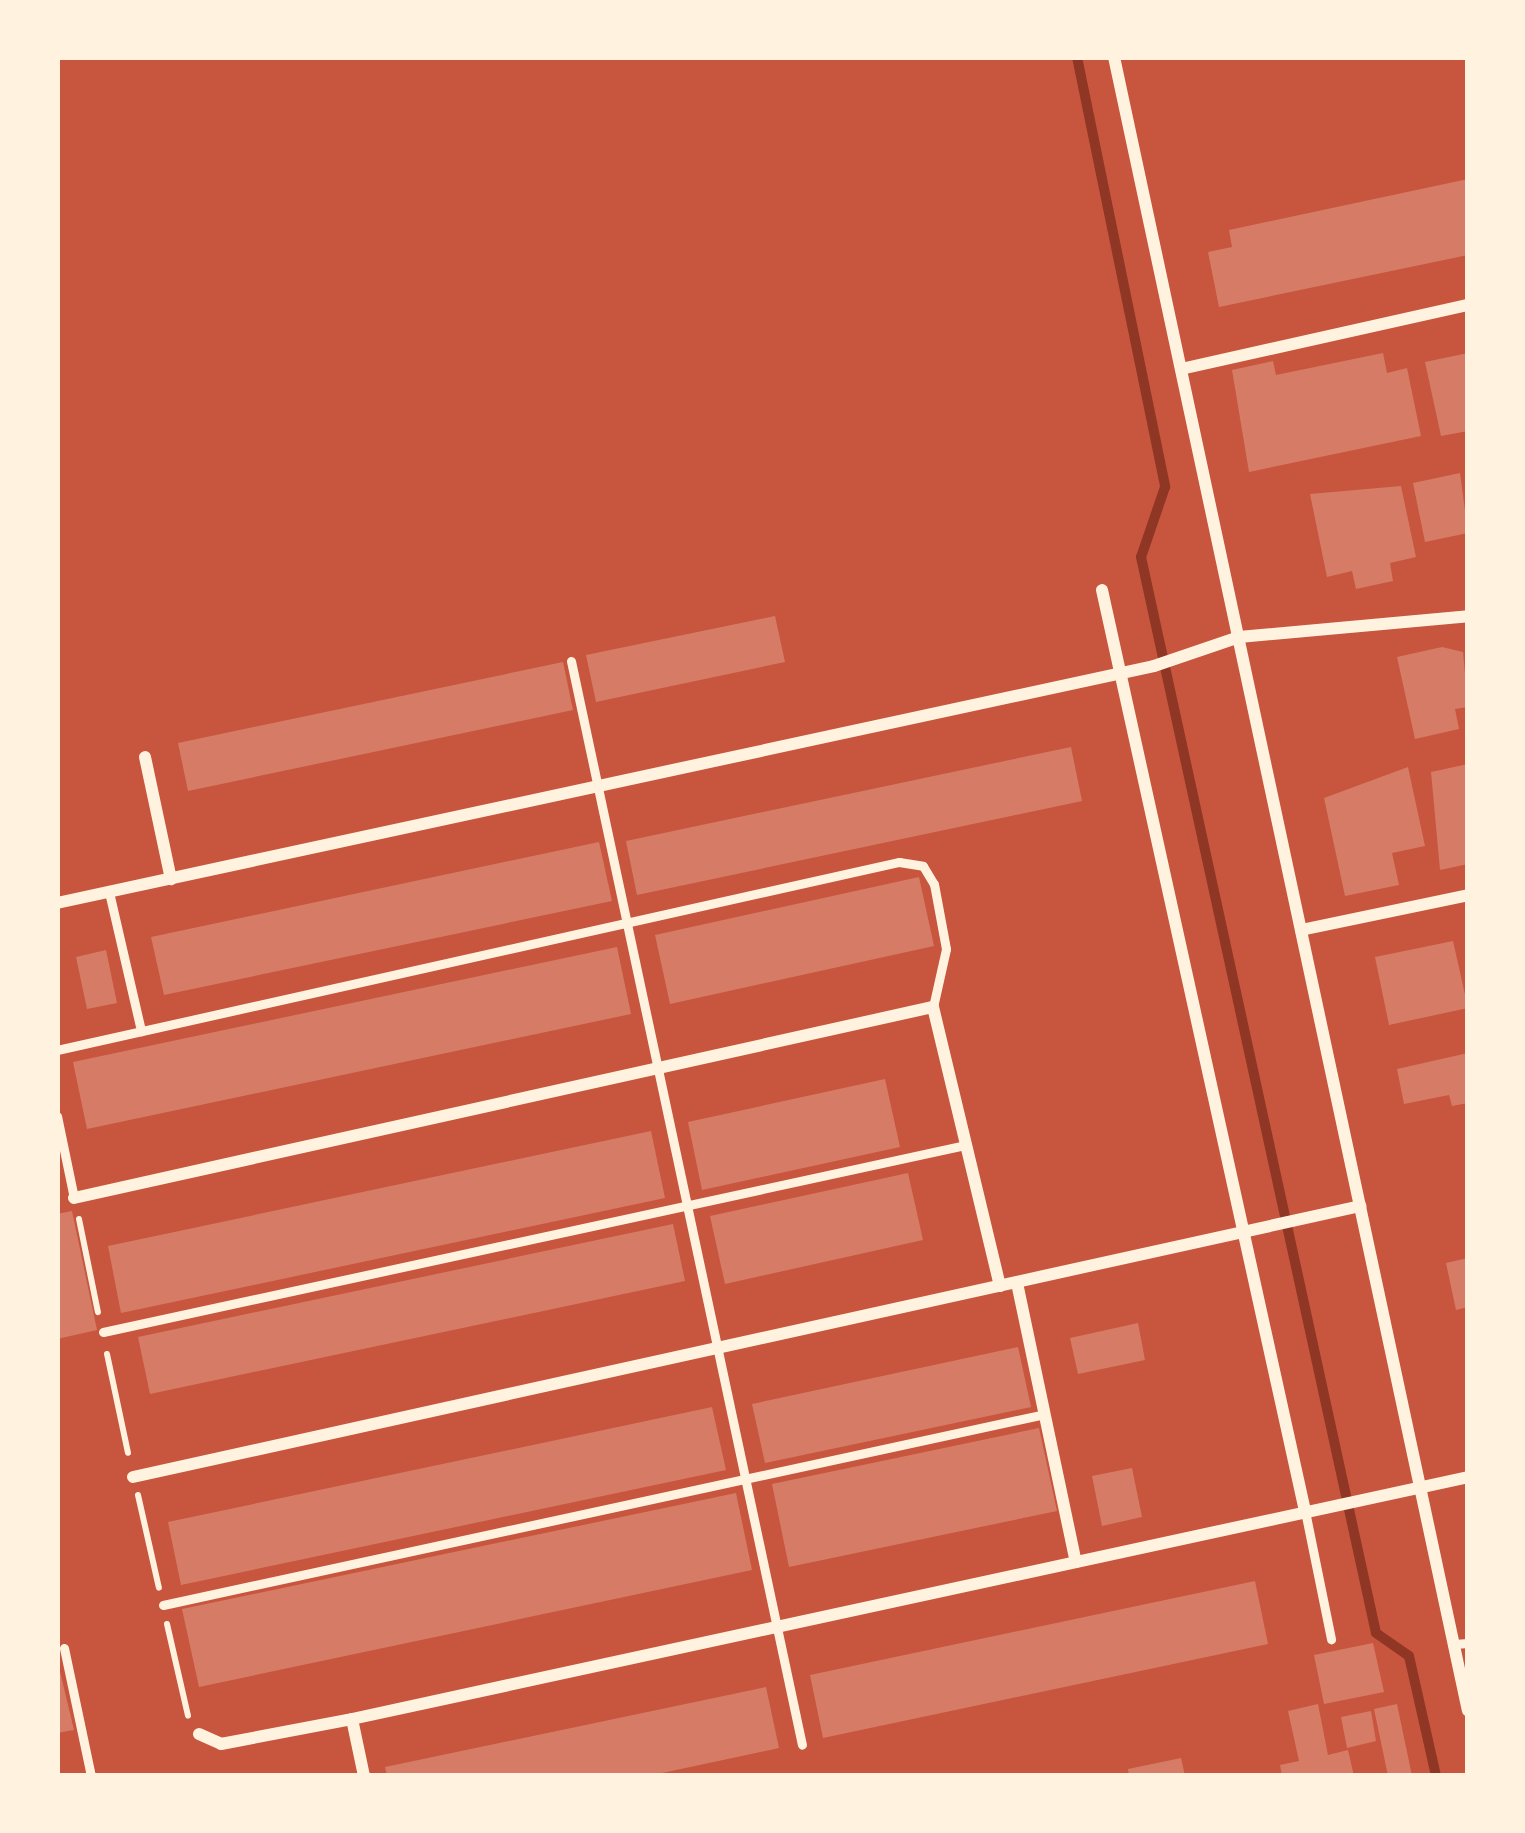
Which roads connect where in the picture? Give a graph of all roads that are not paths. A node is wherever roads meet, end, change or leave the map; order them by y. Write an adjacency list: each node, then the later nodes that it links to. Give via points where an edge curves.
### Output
1 (1114, 57): 3 (street)
2 (1468, 305): 3 (street)
3 (1181, 369): 6 (street)
4 (1102, 590): 8 (street)
5 (1468, 616): 6 (street)
6 (1239, 638): 8 (street); 16 (street)
7 (571, 661): 10 (lane)
8 (1120, 673): 10 (street); 26 (street)
9 (146, 758): 11 (street)
10 (598, 786): 11 (street); 15 (lane)
11 (171, 879): 12 (street)
12 (110, 892): 14 (street); 18 (lane)
13 (1468, 895): 16 (street)
14 (57, 903)
15 (627, 922): 17 (lane, via 922,866 946,949); 18 (lane); 20 (lane)
16 (1301, 930): 24 (street)
17 (933, 1007): 20 (street); 22 (street)
18 (141, 1031): 19 (lane)
19 (57, 1050)
20 (658, 1069): 23 (street); 25 (lane)
21 (57, 1116): 23 (lane)
22 (966, 1144): 25 (lane); 28 (street)
23 (74, 1198)
24 (1360, 1206): 26 (street); 35 (street)
25 (688, 1208): 29 (lane); 30 (lane)
26 (1246, 1233): 27 (street); 36 (street)
27 (1017, 1283): 28 (street); 31 (street)
28 (1000, 1286): 30 (street)
29 (103, 1332)
30 (718, 1348): 32 (lane); 33 (street)
31 (1045, 1414): 32 (lane); 37 (street)
32 (745, 1475): 38 (lane); 39 (lane)
33 (134, 1477)
34 (1468, 1477): 35 (street)
35 (1420, 1486): 36 (street); 41 (street)
36 (1305, 1511): 37 (street); 40 (lane)
37 (1076, 1562): 39 (street)
38 (163, 1605)
39 (776, 1622): 44 (street); 46 (lane)
40 (1331, 1639)
41 (1461, 1643): 43 (street)
42 (64, 1648): 47 (lane)
43 (1468, 1711)
44 (352, 1719): 45 (street, via 221,1744); 48 (street)
45 (200, 1734)
46 (802, 1745)
47 (91, 1776)
48 (364, 1776)

